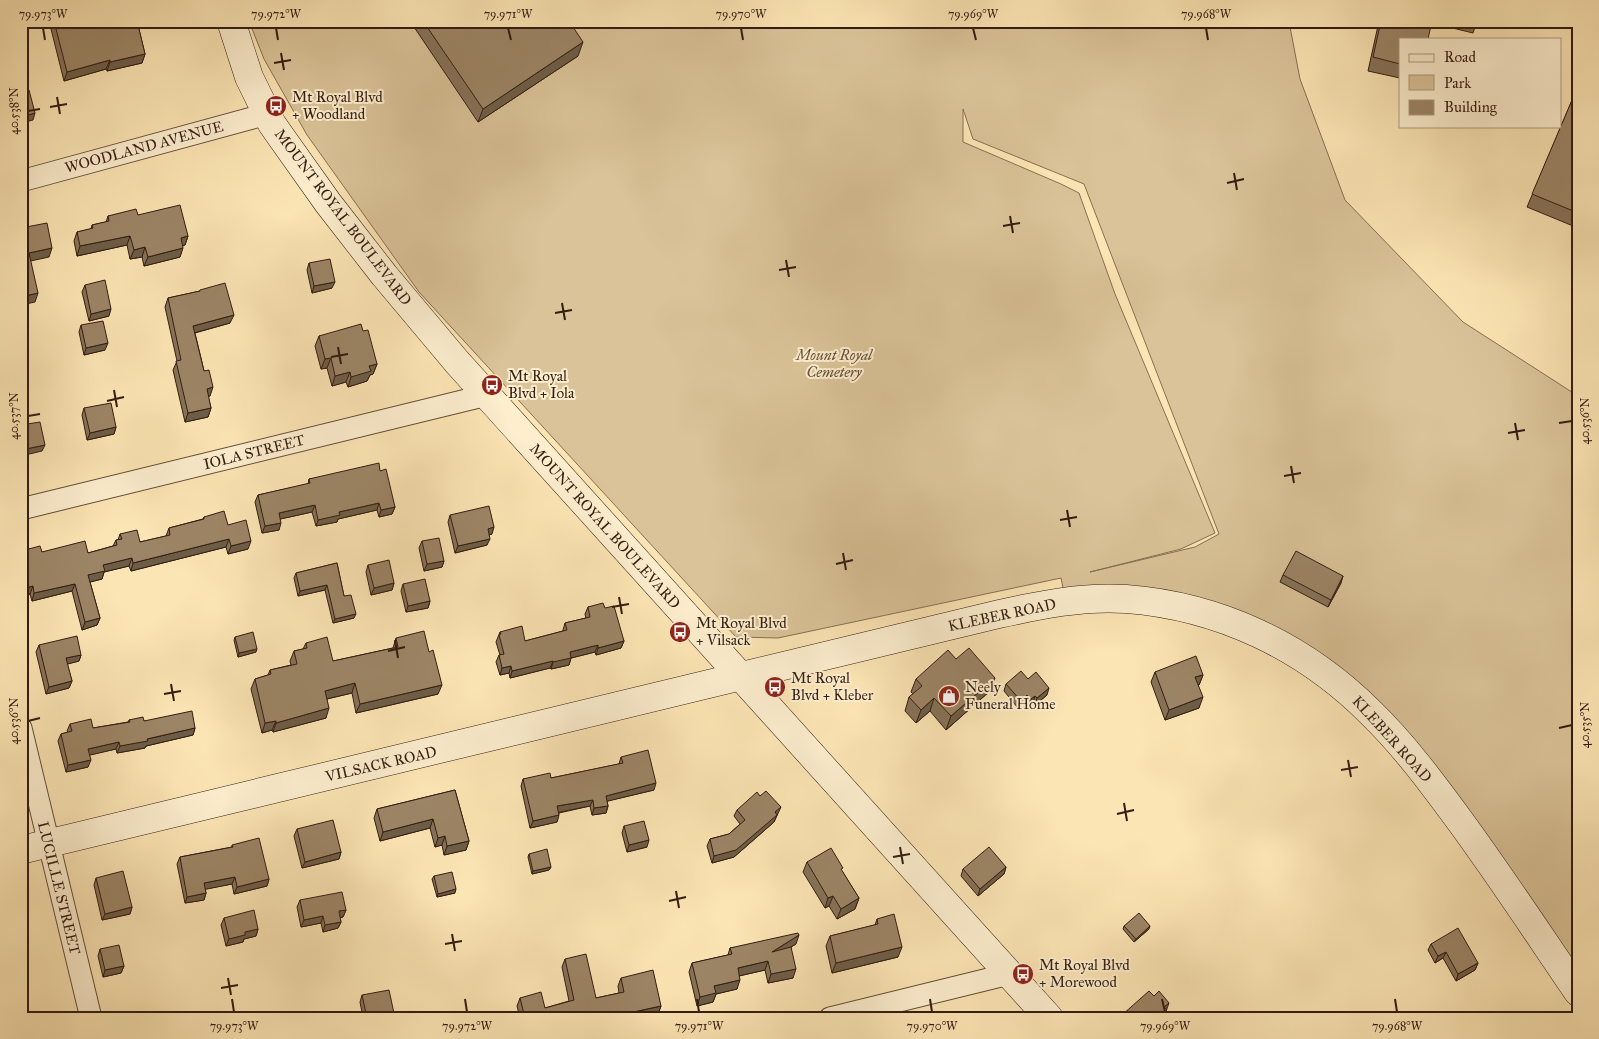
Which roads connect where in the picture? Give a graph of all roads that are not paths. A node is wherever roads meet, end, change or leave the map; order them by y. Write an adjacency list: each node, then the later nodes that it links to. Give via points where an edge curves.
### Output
1 (231, 21): 2 (street, MOUNT ROYAL BOULEVARD, via 249,77)
2 (267, 114): 3 (street, WOODLAND AVENUE); 4 (street, MOUNT ROYAL BOULEVARD, via 309,177 384,275)
3 (21, 181)
4 (488, 395): 5 (street, IOLA STREET); 6 (street, MOUNT ROYAL BOULEVARD)
5 (21, 509)
6 (740, 677): 8 (street, VILSACK ROAD); 10 (street, MOUNT ROYAL BOULEVARD); 11 (street, KLEBER ROAD, via 934,629 1066,602 1148,601 1197,611 1244,626 1320,669 1371,712 1433,784)
7 (21, 728): 8 (street, LUCILLE STREET)
8 (48, 844): 9 (street, VILSACK ROAD); 12 (street, LUCILLE STREET)
9 (21, 850)
10 (1009, 974): 13 (street); 14 (street, MOUNT ROYAL BOULEVARD)
11 (1578, 992)
12 (91, 1018)
13 (830, 1018)
14 (1049, 1018)

